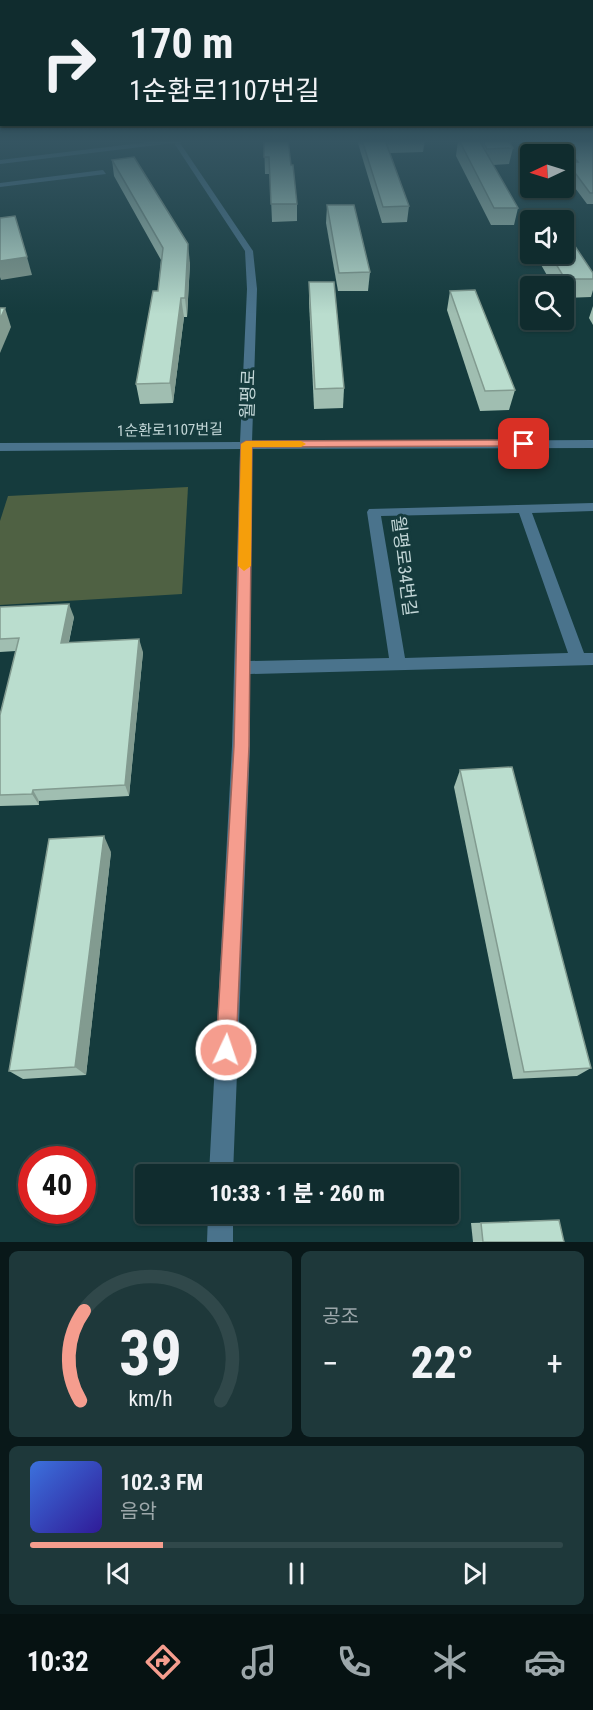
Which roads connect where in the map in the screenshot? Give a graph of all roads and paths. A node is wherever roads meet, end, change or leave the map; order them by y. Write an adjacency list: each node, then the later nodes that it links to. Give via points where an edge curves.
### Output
1 (215, 198): 2 (street, 월평로, via 249,251 252,289)
2 (246, 444): 3 (street, 1순환로1107번길); 4 (street, 1순환로1107번길); 9 (street, 월평로)
3 (593, 444)
4 (0, 447)
5 (593, 507): 6 (street, 월평로34번길)
6 (524, 509): 7 (street); 8 (street, 월평로34번길, via 374,512)
7 (585, 659): 8 (street)
8 (398, 664): 9 (street)
9 (243, 668): 10 (street, 월평로)
10 (221, 1164)
11 (220, 1224): 12 (street)
12 (220, 1242)

